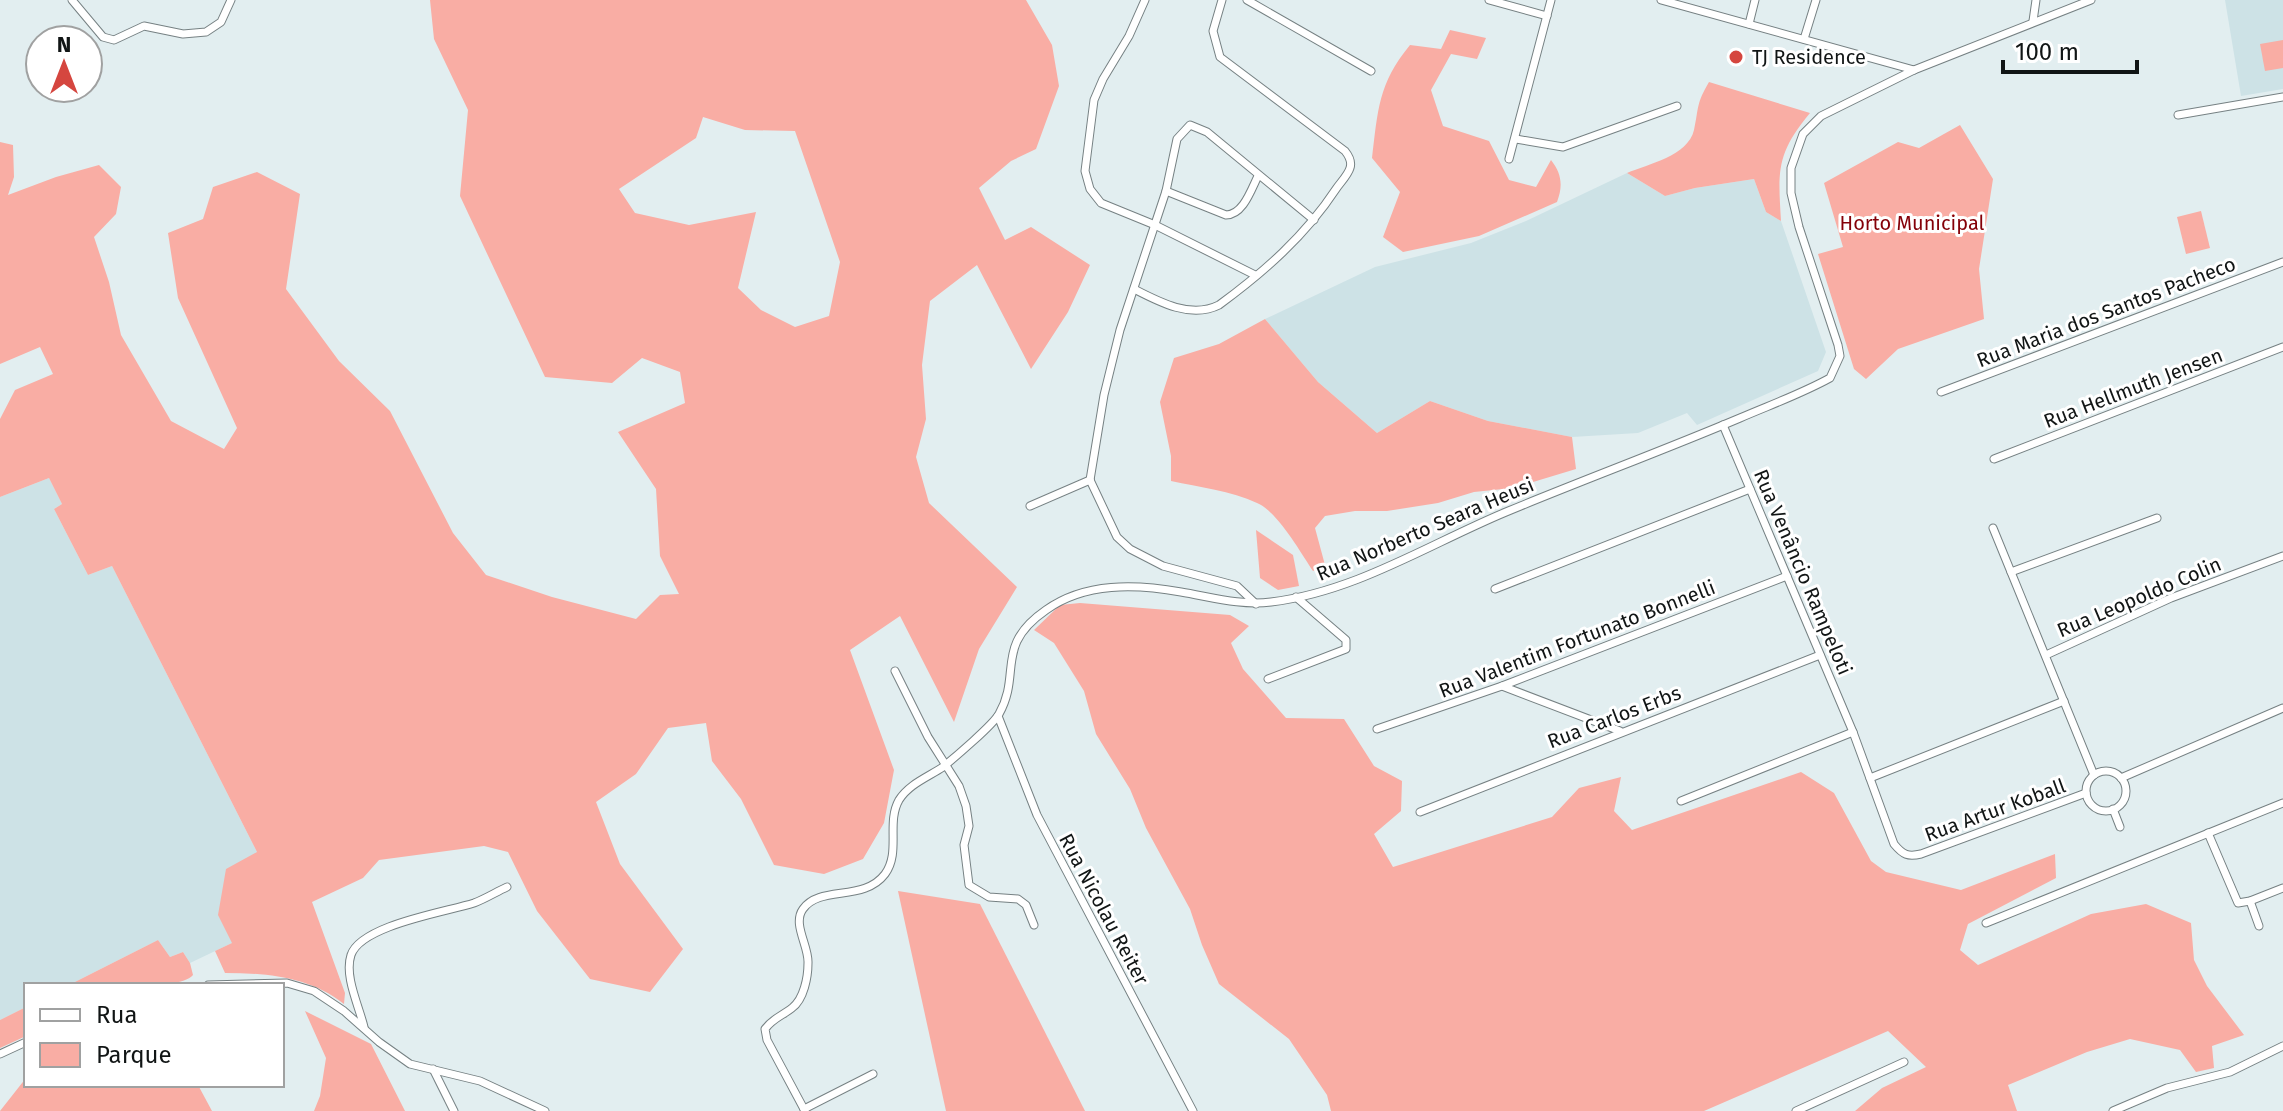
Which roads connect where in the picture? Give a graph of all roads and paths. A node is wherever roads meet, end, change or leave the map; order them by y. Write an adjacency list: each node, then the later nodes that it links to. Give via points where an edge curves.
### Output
1 (72, 0): 2 (street, via 103,37 114,40 144,26 183,34 206,32 221,22)
2 (231, 0)
3 (1145, 0): 27 (street, via 1094,100 1085,171 1101,203)
4 (1222, 0): 26 (street, via 1213,31 1220,57 1350,157 1351,167)
5 (1247, 0): 18 (street)
6 (1489, 0): 13 (street)
7 (1551, 0): 13 (street)
8 (1755, 0): 15 (street)
9 (1816, 0): 16 (street)
10 (2036, 0): 14 (street)
11 (2091, 0): 14 (street, Rua Norberto Seara Heusi)
12 (1666, 1): 15 (street)
13 (1547, 16): 22 (street)
14 (2033, 21): 17 (street, Rua Norberto Seara Heusi)
15 (1749, 24): 16 (street)
16 (1804, 39): 17 (street)
17 (1914, 70): 33 (street, Rua Norberto Seara Heusi, via 1821,116 1803,134 1793,156 1791,193 1838,345 1835,371 1819,384)
18 (1371, 71)
19 (2283, 97): 21 (street)
20 (1677, 106): 22 (street, via 1563,147)
21 (2178, 115)
22 (1516, 139): 23 (street)
23 (1509, 159)
24 (1258, 176): 25 (street, via 1233,215); 25 (street, via 1207,132 1190,125 1177,139); 26 (street)
25 (1166, 191): 27 (street)
26 (1314, 220): 29 (street)
27 (1155, 225): 29 (street); 30 (street)
28 (2283, 262): 32 (street, Rua Maria dos Santos Pacheco)
29 (1255, 275): 30 (street, via 1211,309 1165,304)
30 (1134, 289): 35 (street, via 1110,366)
31 (2283, 347): 34 (street, Rua Hellmuth Jensen)
32 (1941, 392)
33 (1723, 425): 36 (street, Rua Venâncio Rampeloti); 44 (street, Rua Norberto Seara Heusi, via 1502,513 1351,582)
34 (1994, 459)
35 (1090, 480): 37 (street); 45 (street, via 1117,537 1130,549 1163,566 1237,586)
36 (1750, 489): 42 (street, Rua Venâncio Rampeloti); 43 (street)
37 (1030, 506)
38 (2157, 518): 41 (street)
39 (1993, 528): 41 (street, Rua Leopoldo Colin)
40 (2283, 556): 47 (street, Rua Leopoldo Colin, via 2171,598)
41 (2011, 572): 47 (street, Rua Leopoldo Colin)
42 (1787, 576): 46 (street, Rua Venâncio Rampeloti); 50 (street, Rua Valentim Fortunato Bonnelli)
43 (1495, 589)
44 (1296, 597): 45 (street, Rua Norberto Seara Heusi); 49 (street, via 1346,640 1346,649)
45 (1256, 604): 53 (street, Rua Norberto Seara Heusi, via 1129,587 1059,601 1017,639)
46 (1820, 655): 55 (street, Rua Carlos Erbs); 56 (street, Rua Venâncio Rampeloti)
47 (2046, 655): 51 (street)
48 (895, 671): 57 (street)
49 (1268, 679)
50 (1502, 686): 54 (street, Rua Valentim Fortunato Bonnelli); 55 (street)
51 (2064, 701): 58 (street); 59 (street)
52 (2283, 708): 60 (street)
53 (998, 716): 57 (street); 85 (street, Rua Nicolau Reiter, via 1037,815)
54 (1377, 729)
55 (1620, 731): 65 (street, Rua Carlos Erbs)
56 (1853, 732): 59 (street, Rua Artur Koball); 62 (street)
57 (945, 765): 72 (street, via 966,806 969,885 989,897 1018,899); 82 (street, via 901,797 887,872 861,890 814,900 799,917 808,951 804,988 793,1008 765,1029)
58 (2094, 775): 60 (street, via 2108,771); 61 (street)
59 (1870, 778): 61 (street, Rua Artur Koball, via 1894,844 1909,856)
60 (2121, 778): 64 (street, via 2124,799)
61 (2086, 793): 64 (street, via 2092,806)
62 (1681, 801)
63 (2283, 803): 67 (street)
64 (2113, 809): 66 (street)
65 (1420, 812)
66 (2120, 827)
67 (2208, 833): 70 (street, via 2234,898 2238,903); 71 (street)
68 (507, 887): 75 (street, via 476,902 383,928 358,944 349,971)
69 (2283, 888): 70 (street)
70 (2250, 901): 73 (street)
71 (1986, 923)
72 (1034, 925)
73 (2259, 926)
74 (284, 983): 75 (street, via 314,991)
75 (364, 1027): 80 (street, via 410,1064)
76 (24, 1043): 78 (street)
77 (2283, 1046): 87 (street, via 2230,1072 2167,1088)
78 (0, 1054)
79 (1904, 1062): 86 (street)
80 (433, 1069): 83 (street); 84 (street, via 480,1081)
81 (873, 1074): 82 (street)
82 (805, 1110)
83 (454, 1111)
84 (545, 1111)
85 (1193, 1111)
86 (1796, 1111)
87 (2113, 1111)

